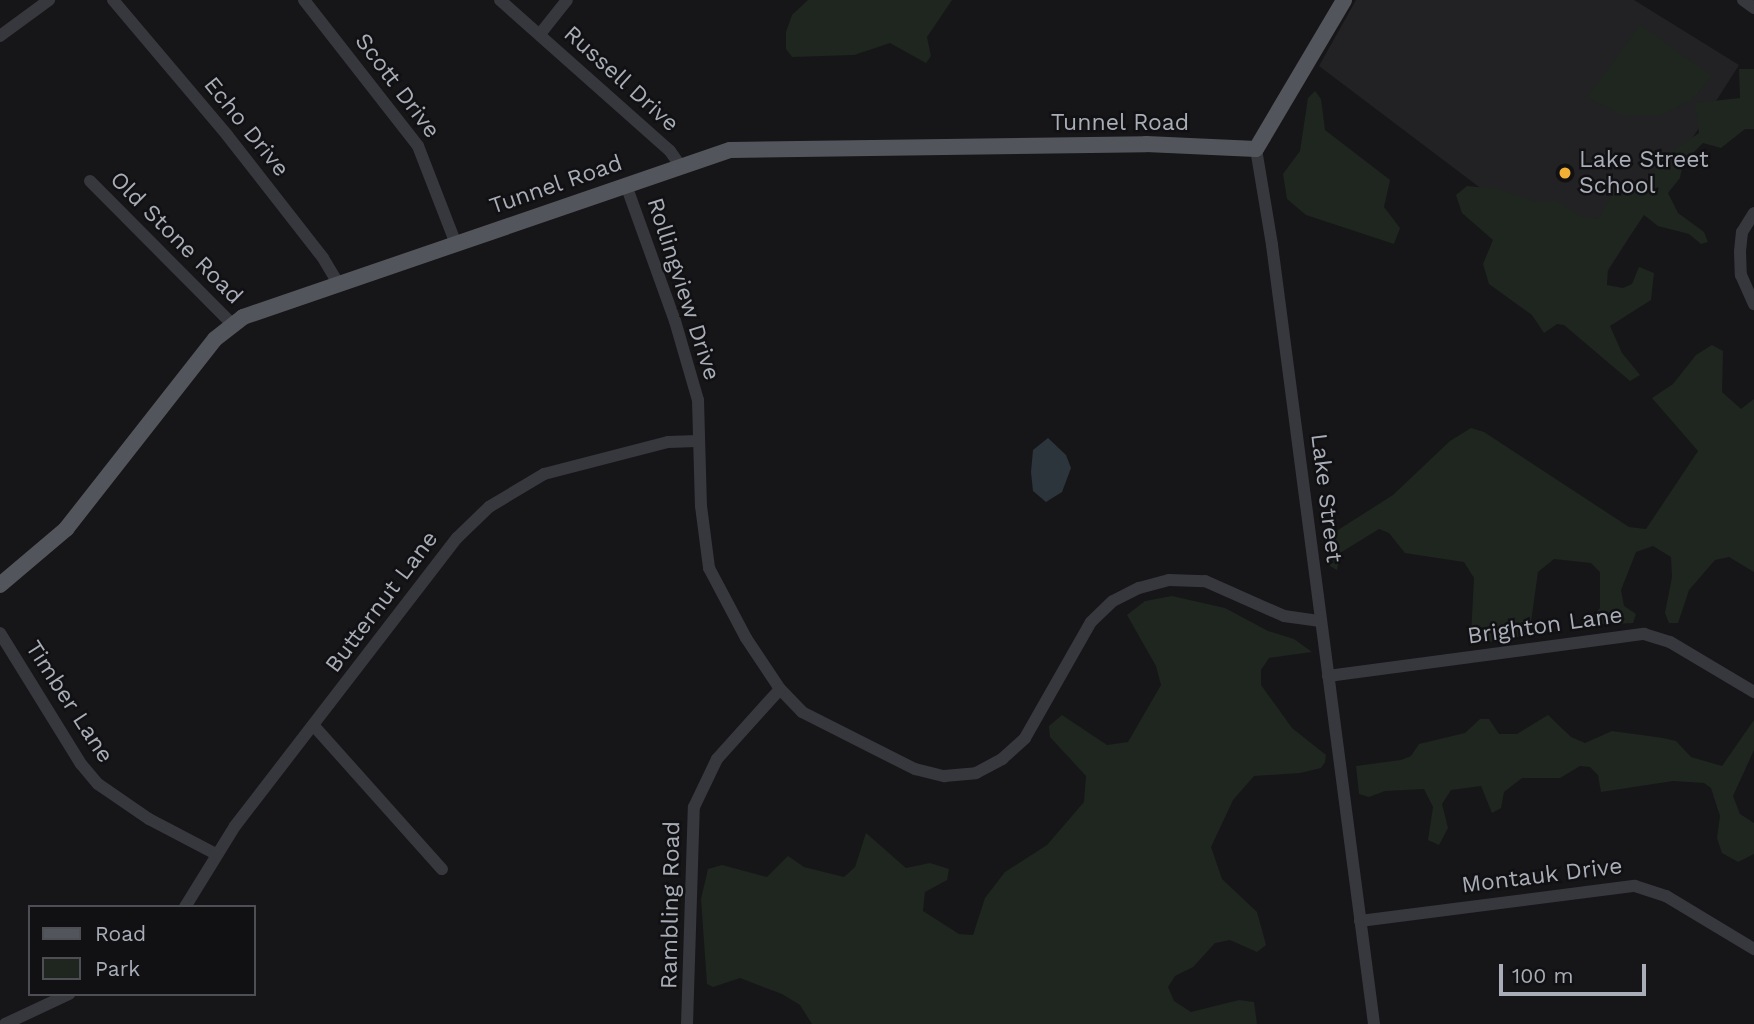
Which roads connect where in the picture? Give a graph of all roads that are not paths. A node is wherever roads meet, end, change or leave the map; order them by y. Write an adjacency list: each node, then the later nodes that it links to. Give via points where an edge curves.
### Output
1 (49, 0): 10 (street)
2 (113, 0): 17 (street, Echo Drive, via 235,146)
3 (304, 0): 16 (street, Scott Drive, via 418,146)
4 (500, 0): 9 (street, Russell Drive)
5 (567, 0): 9 (street)
6 (1344, 0): 11 (main road)
7 (1743, 0): 8 (street)
8 (1754, 8)
9 (540, 34): 12 (street, Russell Drive)
10 (0, 36)
11 (1256, 149): 12 (main road, Tunnel Road, via 1146,144 776,146 730,150); 22 (street, Lake Street)
12 (679, 164): 14 (main road, Tunnel Road)
13 (90, 181): 19 (street, Old Stone Road)
14 (626, 185): 16 (main road, Tunnel Road); 20 (street, Rollingview Drive, via 688,358 698,400)
15 (1754, 213): 18 (street, via 1742,232 1740,252 1741,275)
16 (456, 244): 17 (main road, Tunnel Road)
17 (339, 285): 19 (main road, Tunnel Road)
18 (1754, 304)
19 (232, 324): 21 (main road, Tunnel Road, via 215,339 66,529)
20 (697, 441): 25 (street, Rollingview Drive, via 709,568 721,598); 27 (street, Butternut Lane, via 668,442 544,474 489,507 457,538)
21 (0, 585)
22 (1319, 621): 24 (street, Lake Street); 25 (street, Rollingview Drive, via 1284,616 1205,581 1169,580 1139,588 1113,601 1091,622 1025,738 1002,759 976,773 944,776 915,769 802,712)
23 (0, 633): 28 (street, Timber Lane, via 80,764 98,784 149,819)
24 (1328, 676): 26 (street, Brighton Lane, via 1644,634 1670,642); 31 (street, Lake Street)
25 (780, 689): 35 (street, Rambling Road, via 717,758 694,807)
26 (1754, 692)
27 (314, 726): 28 (street, Butternut Lane); 29 (street)
28 (216, 854): 30 (street, Butternut Lane)
29 (442, 869)
30 (186, 905)
31 (1360, 921): 32 (street, Montauk Drive, via 1635,886 1666,896); 36 (street, Lake Street)
32 (1754, 949)
33 (65, 996): 34 (street)
34 (5, 1024)
35 (687, 1024)
36 (1374, 1024)

